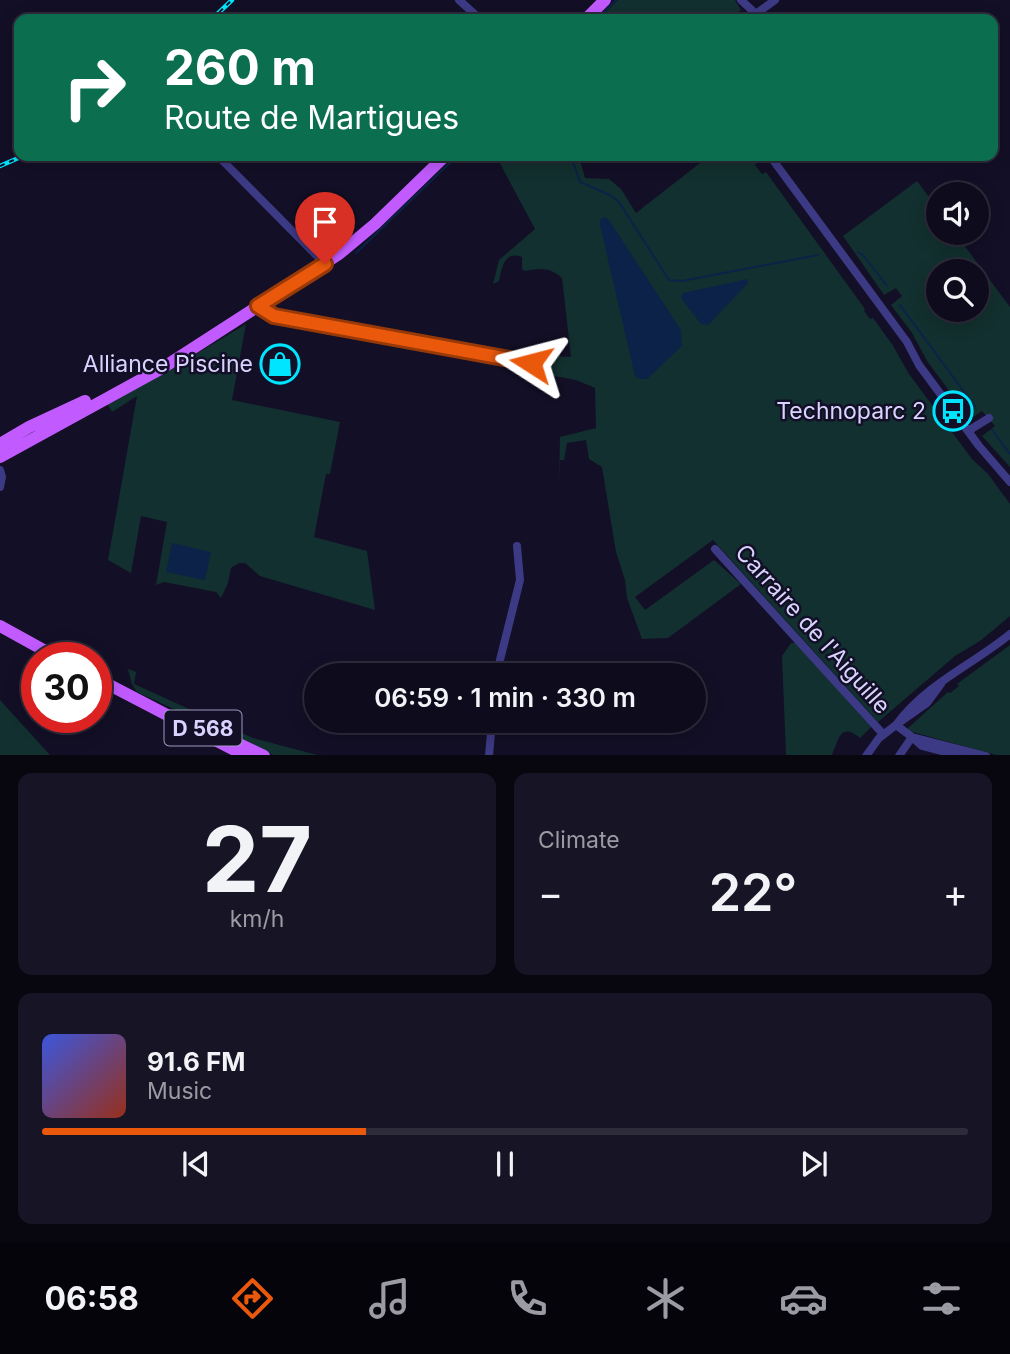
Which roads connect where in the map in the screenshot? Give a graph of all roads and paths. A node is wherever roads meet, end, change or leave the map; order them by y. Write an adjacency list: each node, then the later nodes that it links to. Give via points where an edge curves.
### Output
1 (459, 0): 4 (street)
2 (775, 0): 6 (street)
3 (604, 1): 5 (main road)
4 (474, 14)
5 (591, 14)
6 (757, 14)
7 (223, 161): 10 (street)
8 (440, 161): 10 (main road)
9 (773, 161): 15 (street)
10 (325, 264): 11 (main road)
11 (258, 306): 12 (main road); 13 (street, via 274,316)
12 (210, 337): 16 (main road); 17 (main road)
13 (531, 363)
14 (989, 418): 15 (street)
15 (968, 431): 19 (street)
16 (0, 444)
17 (0, 457)
18 (0, 470): 20 (street)
19 (1010, 482)
20 (0, 487)
21 (517, 546): 26 (street, via 520,580)
22 (715, 549): 31 (street, Carraire de l'Aiguille)
23 (0, 628): 25 (main road)
24 (1010, 634): 29 (street, via 912,704)
25 (27, 642)
26 (499, 663)
27 (112, 687): 28 (main road, D 568)
28 (141, 702): 33 (main road, D 568); 34 (main road, D 568)
29 (896, 724): 31 (street, Carraire de l'Aiguille); 32 (street, Carraire de l'Aiguille)
30 (491, 733): 35 (street)
31 (883, 734): 36 (street, Carraire de l'Aiguille)
32 (912, 737): 37 (street); 38 (street, Carraire de l'Aiguille, via 922,746); 39 (street, Carraire de l'Aiguille)
33 (246, 755)
34 (264, 755)
35 (489, 755)
36 (866, 755)
37 (900, 755)
38 (961, 755)
39 (986, 755)

